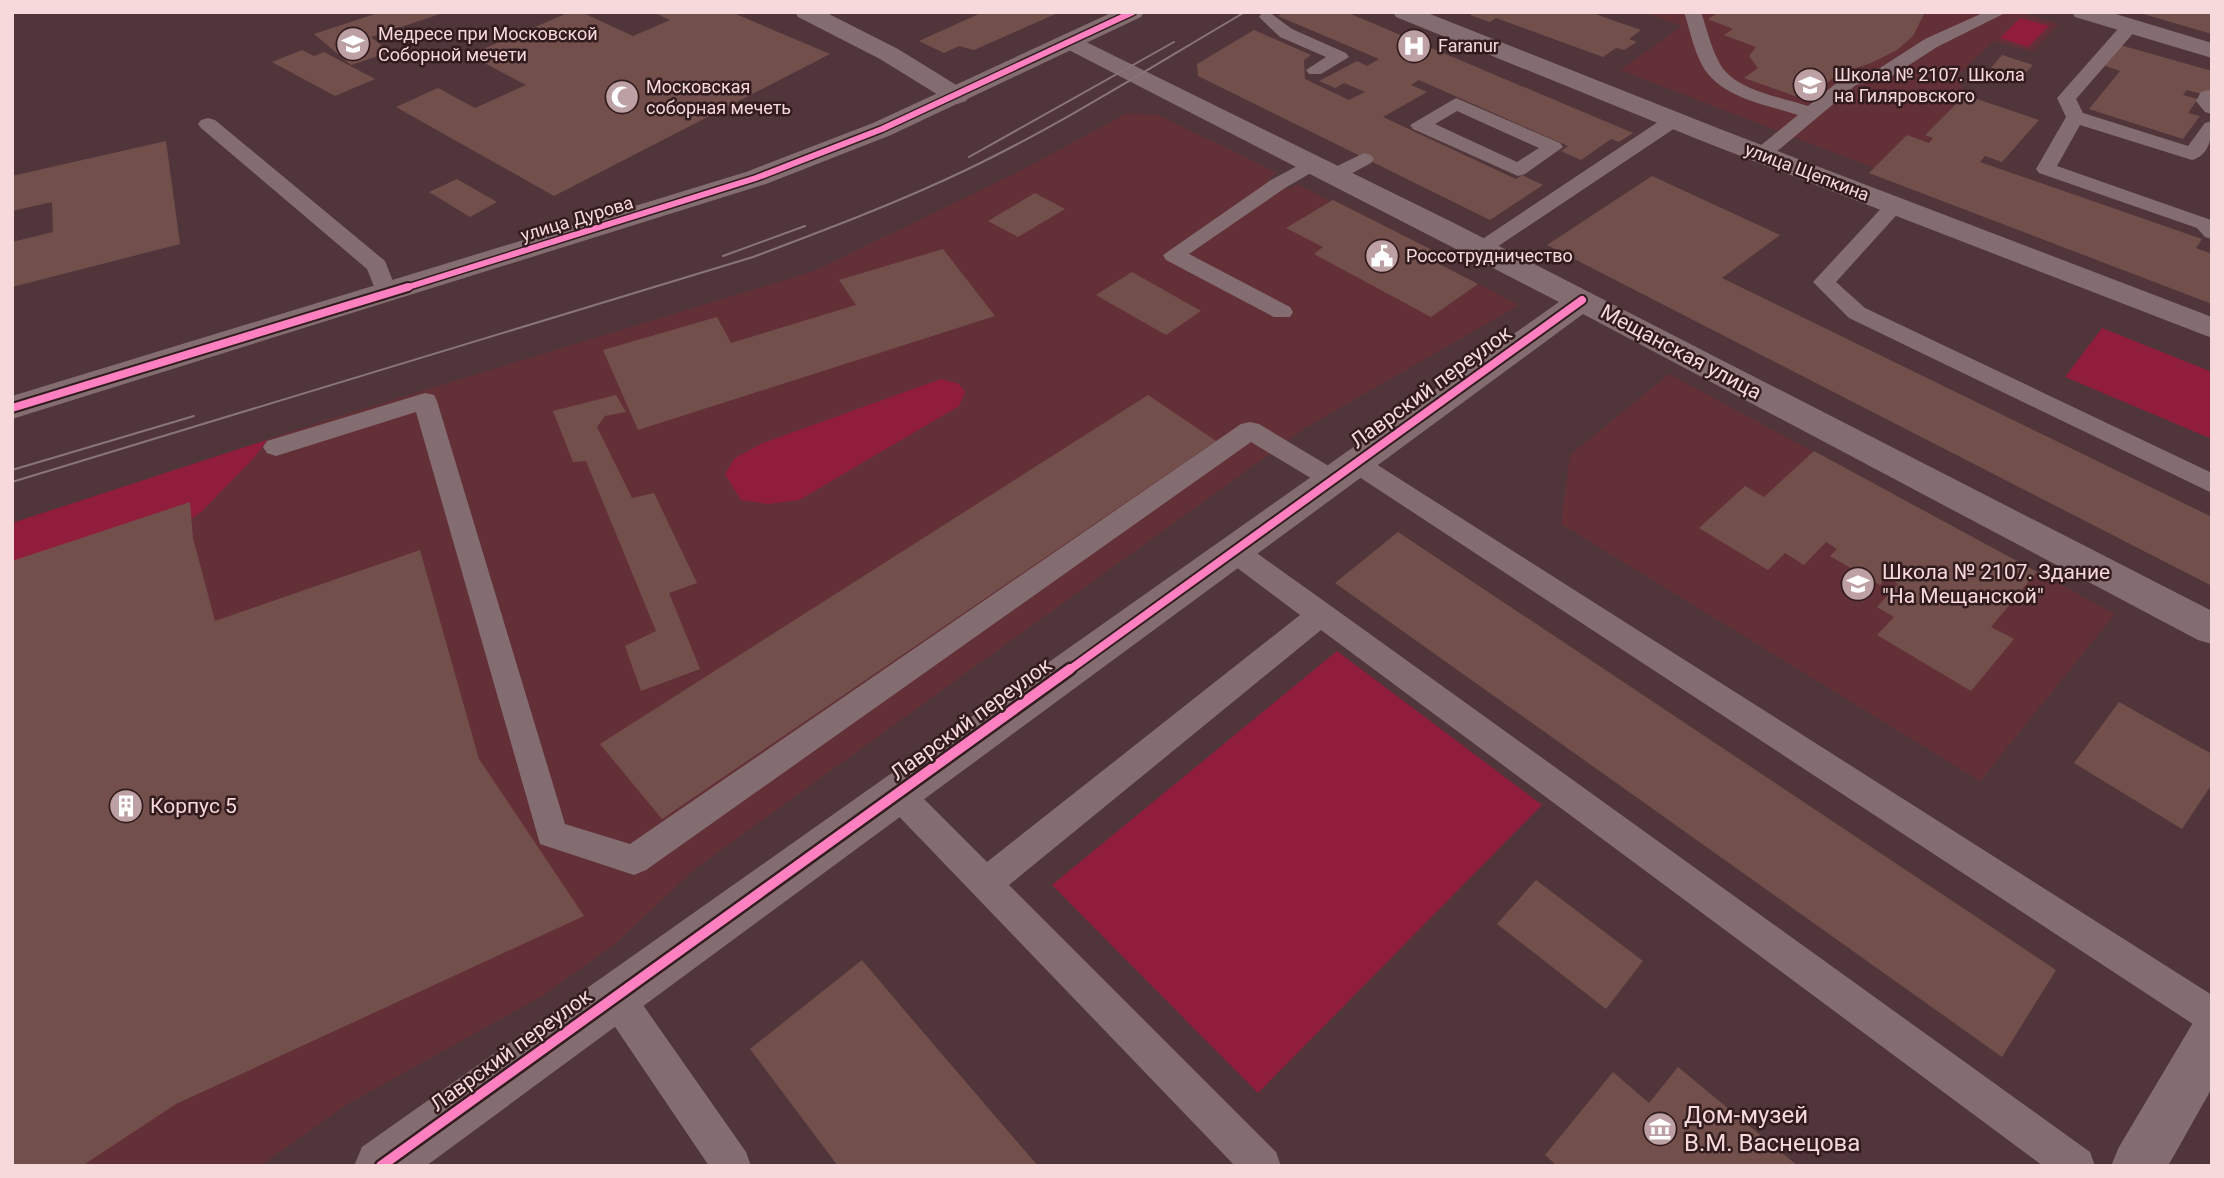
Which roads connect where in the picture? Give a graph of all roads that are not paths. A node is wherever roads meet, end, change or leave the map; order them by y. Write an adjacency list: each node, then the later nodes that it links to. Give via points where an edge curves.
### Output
1 (806, 12): 12 (street)
2 (1133, 12): 9 (street, улица Дурова)
3 (1404, 12): 15 (street, улица Щепкина)
4 (1692, 12): 13 (lane, via 1707,56 1721,77)
5 (1999, 12): 13 (lane, via 1931,43 1886,72 1850,81)
6 (2087, 13): 8 (street)
7 (1268, 17): 11 (lane, via 1286,33 1340,57)
8 (2130, 26): 10 (street); 14 (lane, via 2066,98)
9 (1070, 41): 12 (street, улица Дурова); 20 (street, Мещанская улица)
10 (2212, 51)
11 (1315, 70)
12 (957, 96): 25 (street, улица Дурова, via 756,178)
13 (1811, 113): 18 (lane)
14 (2075, 117): 17 (lane, via 2192,154); 23 (lane, via 2046,169 2204,224)
15 (1674, 120): 18 (street, улица Щепкина); 21 (lane)
16 (208, 124): 25 (lane, via 377,266)
17 (2212, 127)
18 (1762, 154): 22 (street, улица Щепкина)
19 (1535, 158): 19 (lane, via 1518,170 1416,128 1456,104 1553,147); 21 (lane)
20 (1338, 165): 24 (street, Мещанская улица); 27 (lane, via 1278,184 1174,255)
21 (1583, 180): 24 (lane)
22 (1895, 205): 28 (street, улица Щепкина); 32 (lane, via 1824,282 1857,313)
23 (2212, 233)
24 (1480, 248): 26 (street, Мещанская улица)
25 (387, 294): 29 (street, улица Дурова)
26 (1582, 300): 31 (street, Лаврский переулок); 35 (street, Мещанская улица)
27 (1282, 312)
28 (2212, 328)
29 (12, 408)
30 (276, 447): 31 (lane, via 425,401 552,834 634,860 1250,430)
31 (1344, 472): 33 (street, Лаврский переулок); 39 (lane)
32 (2212, 484)
33 (1234, 551): 34 (lane); 36 (street, Лаврский переулок)
34 (1321, 614): 37 (lane); 44 (lane)
35 (2212, 629)
36 (898, 794): 37 (lane); 38 (street, Лаврский переулок)
37 (986, 883): 43 (lane)
38 (615, 997): 41 (street, Лаврский переулок); 42 (lane)
39 (2212, 1016)
40 (2212, 1039): 45 (street)
41 (381, 1166)
42 (733, 1166)
43 (1262, 1166)
44 (2076, 1166)
45 (2138, 1166)

